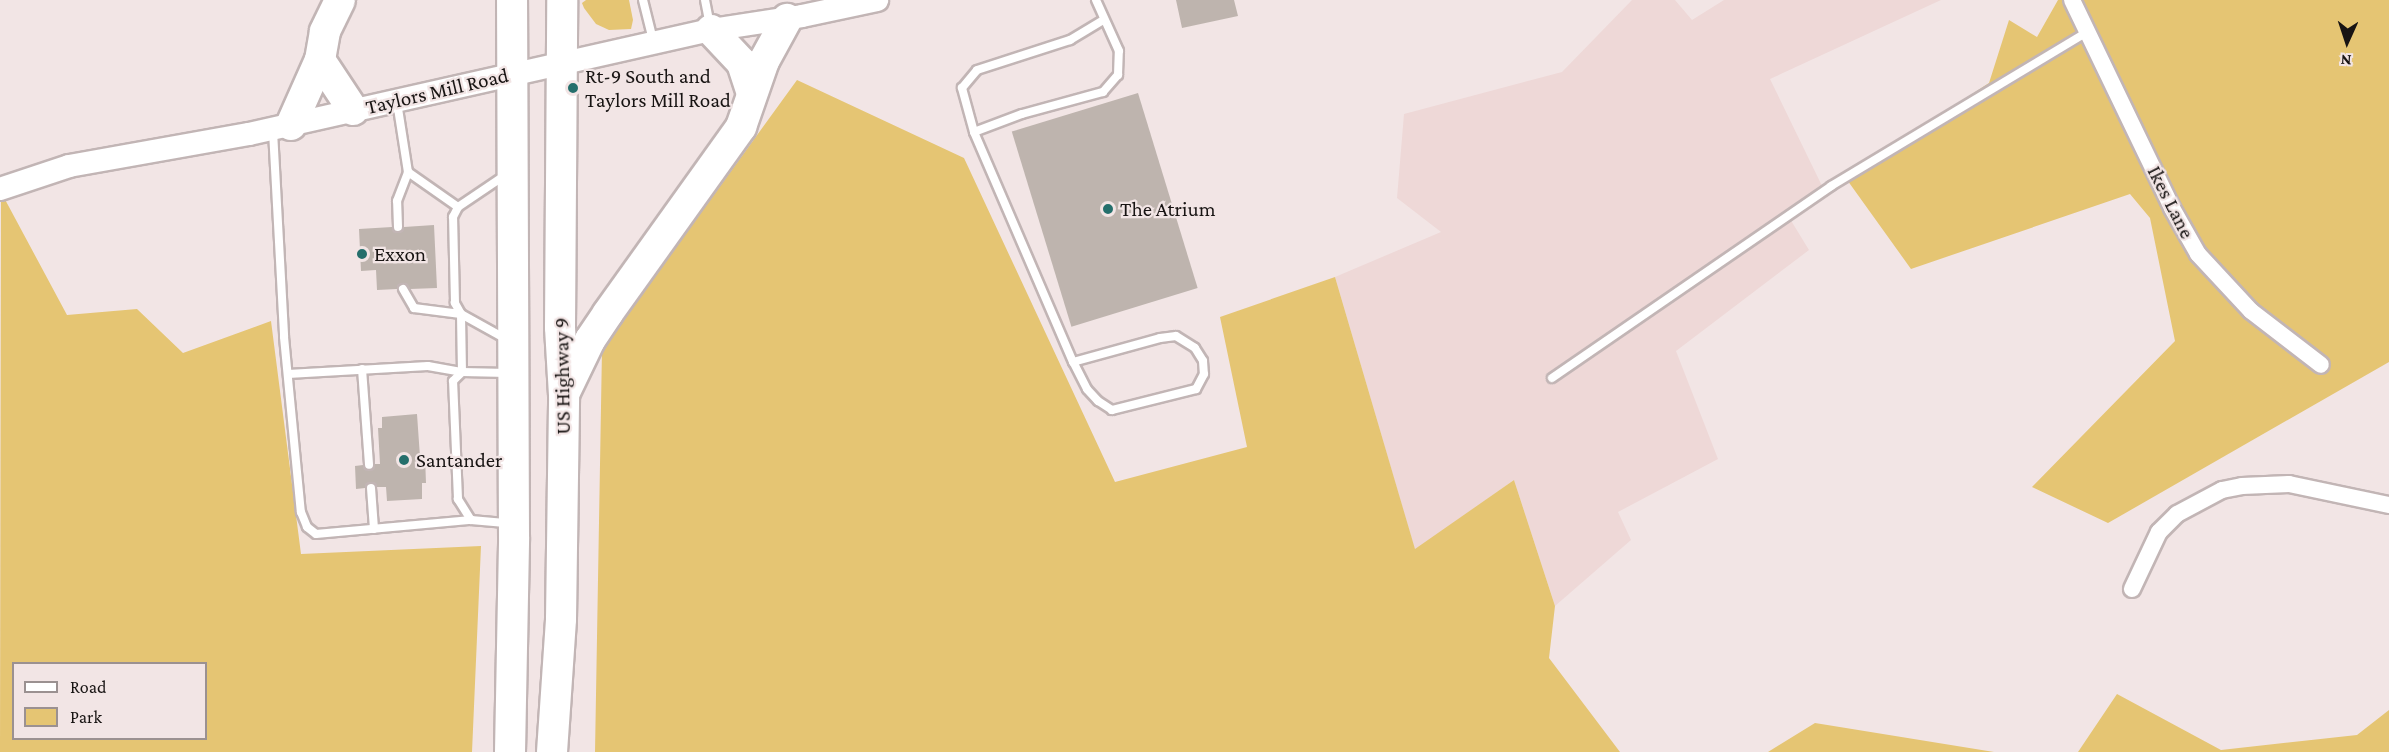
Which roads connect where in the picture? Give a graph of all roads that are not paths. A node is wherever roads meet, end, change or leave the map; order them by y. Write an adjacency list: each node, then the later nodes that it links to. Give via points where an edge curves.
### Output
1 (340, 0): 14 (highway, via 325,31)
2 (512, 0): 16 (highway)
3 (562, 0): 15 (highway, US Highway 9)
4 (643, 0): 13 (lane)
5 (705, 0): 11 (lane)
6 (876, 0): 9 (street, Taylors Mill Road)
7 (1096, 0): 10 (lane)
8 (2072, 0): 12 (street, Ikes Lane)
9 (787, 19): 11 (street, Taylors Mill Road); 17 (highway)
10 (1103, 20): 21 (lane, via 1070,40 977,70 962,88); 21 (lane, via 1119,51 1118,75 1103,92)
11 (711, 30): 13 (street, Taylors Mill Road); 17 (highway, via 742,63)
12 (2087, 32): 31 (street, Ikes Lane, via 2198,254 2251,311); 35 (lane, via 1831,186)
13 (654, 42): 15 (street, Taylors Mill Road)
14 (320, 60): 19 (highway); 20 (highway)
15 (564, 62): 16 (street, Taylors Mill Road); 36 (highway, US Highway 9, via 560,108 560,327)
16 (511, 74): 18 (street, Taylors Mill Road); 22 (highway)
17 (752, 93): 36 (highway, via 741,127 590,340)
18 (397, 100): 19 (street, Taylors Mill Road); 23 (lane)
19 (353, 110): 20 (street, Taylors Mill Road)
20 (282, 127): 24 (street, Taylors Mill Road, via 69,166); 34 (lane)
21 (974, 132): 30 (lane)
22 (513, 171): 25 (lane); 29 (highway)
23 (408, 172): 25 (lane); 26 (lane, via 397,201)
24 (0, 189)
25 (458, 207): 28 (lane, via 453,217 454,271 455,303)
26 (398, 227)
27 (403, 289): 28 (lane, via 414,308)
28 (461, 314): 29 (lane); 33 (lane)
29 (514, 359): 33 (lane); 41 (highway)
30 (1073, 362): 30 (lane, via 1088,389 1112,410 1196,389 1204,374 1196,348 1176,336)
31 (2321, 365)
32 (362, 369): 33 (lane, via 428,366); 34 (lane); 37 (lane)
33 (462, 372): 40 (lane, via 453,381 458,499)
34 (288, 374): 42 (lane, via 301,512 307,527 316,534)
35 (1552, 378)
36 (564, 395): 45 (highway, US Highway 9, via 561,619)
37 (369, 465)
38 (371, 488): 42 (lane)
39 (2389, 505): 43 (street, via 2289,484 2222,490 2177,514 2159,532)
40 (471, 520): 41 (lane); 42 (lane)
41 (514, 524): 44 (highway)
42 (374, 529)
43 (2132, 589)
44 (510, 752)
45 (552, 752)

